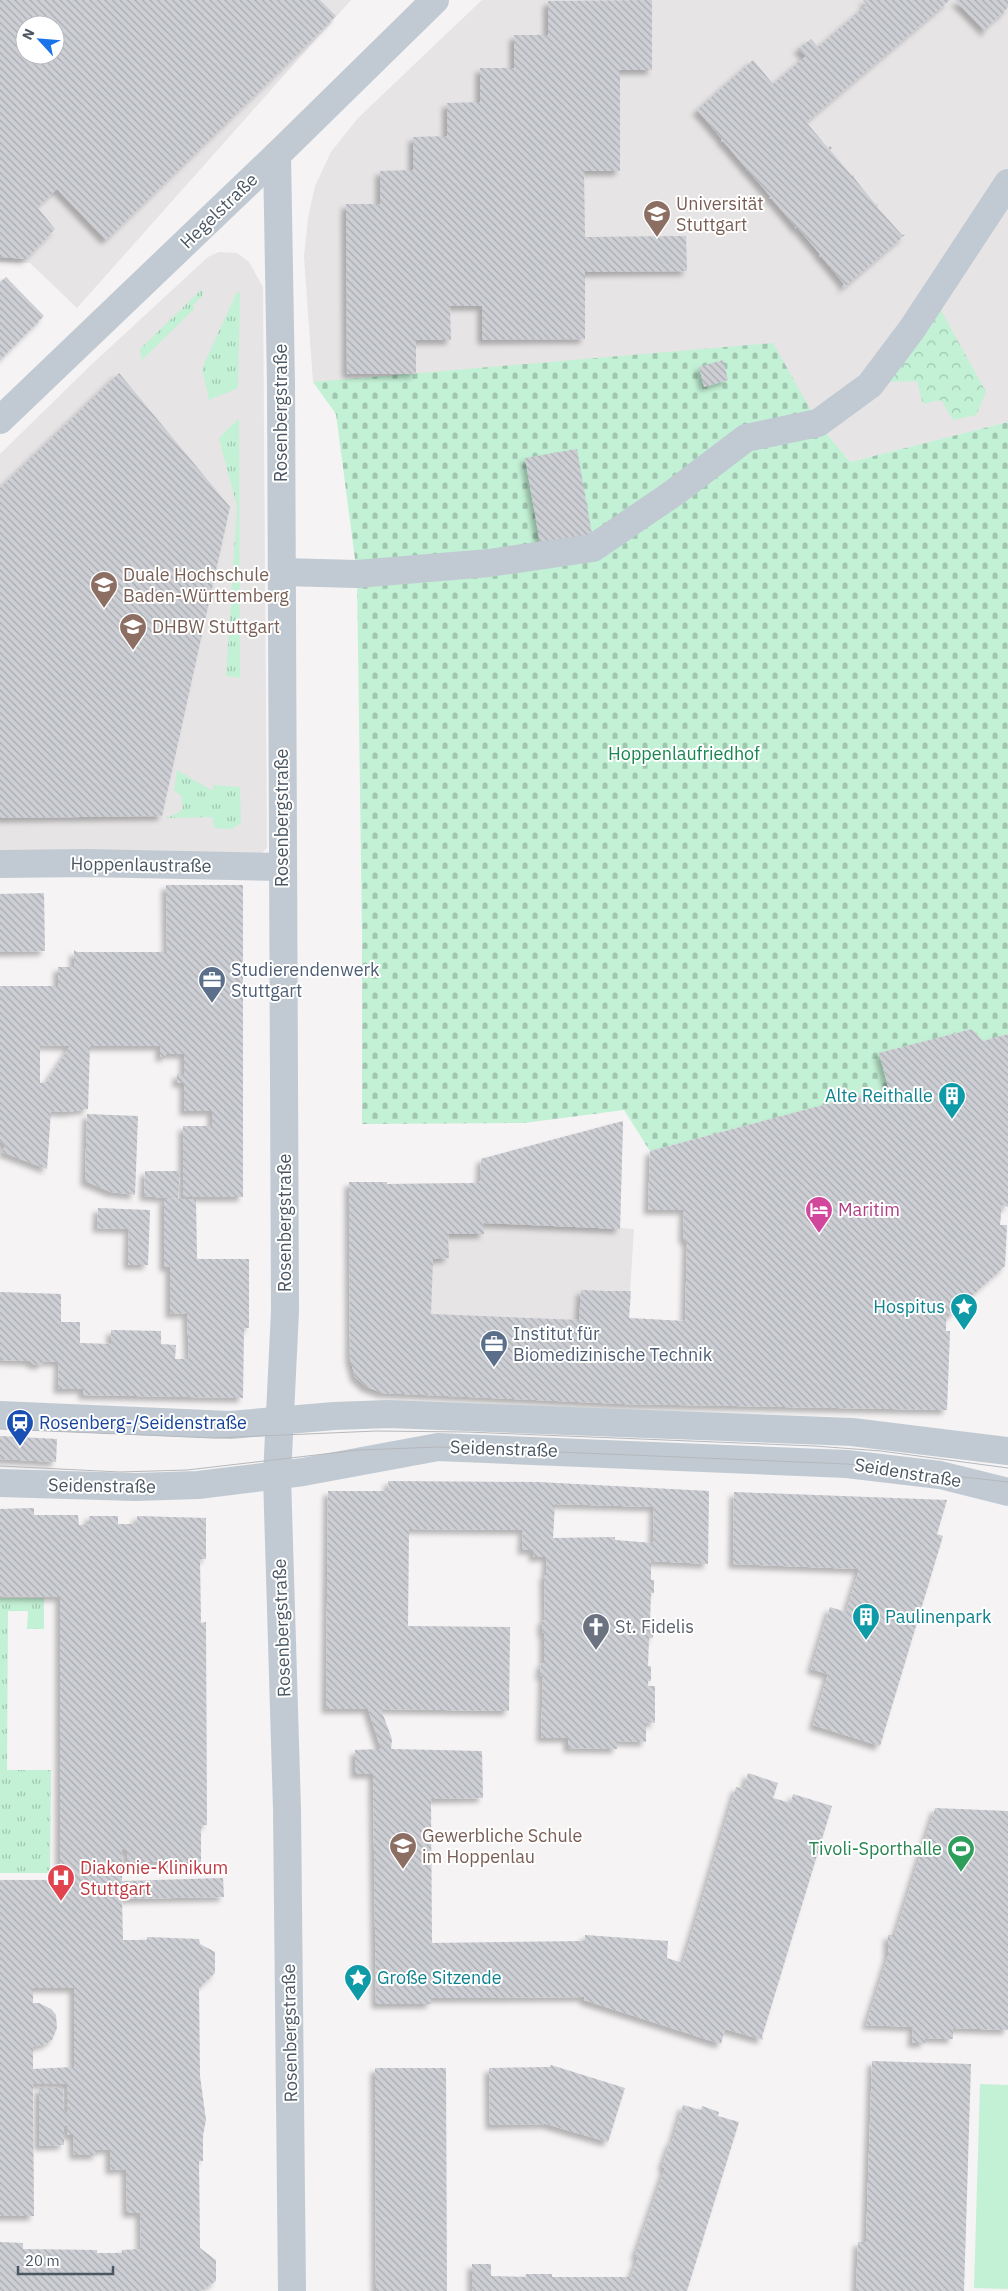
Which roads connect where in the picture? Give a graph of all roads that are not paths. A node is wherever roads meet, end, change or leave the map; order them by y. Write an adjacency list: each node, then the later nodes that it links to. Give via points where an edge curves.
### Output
1 (435, 0): 2 (street, Hegelstraße)
2 (278, 155): 4 (street, Hegelstraße); 5 (street, Rosenbergstraße)
3 (1008, 183): 5 (street, via 912,330 870,385 818,423 746,438 593,548 489,563 357,574)
4 (0, 420)
5 (282, 572): 7 (street, Rosenbergstraße)
6 (0, 864): 7 (street, Hoppenlaustraße)
7 (282, 867): 9 (street, Rosenbergstraße, via 285,1311)
8 (0, 1415): 9 (street, Seidenstraße, via 230,1426)
9 (280, 1422): 10 (street, Seidenstraße, via 389,1414 843,1431); 11 (street, Rosenbergstraße)
10 (1008, 1451)
11 (277, 1476): 12 (street, Seidenstraße, via 172,1487); 13 (street, Seidenstraße, via 438,1447 847,1464 940,1475); 14 (street, Rosenbergstraße, via 287,1800)
12 (0, 1483)
13 (1008, 1492)
14 (292, 2291)

